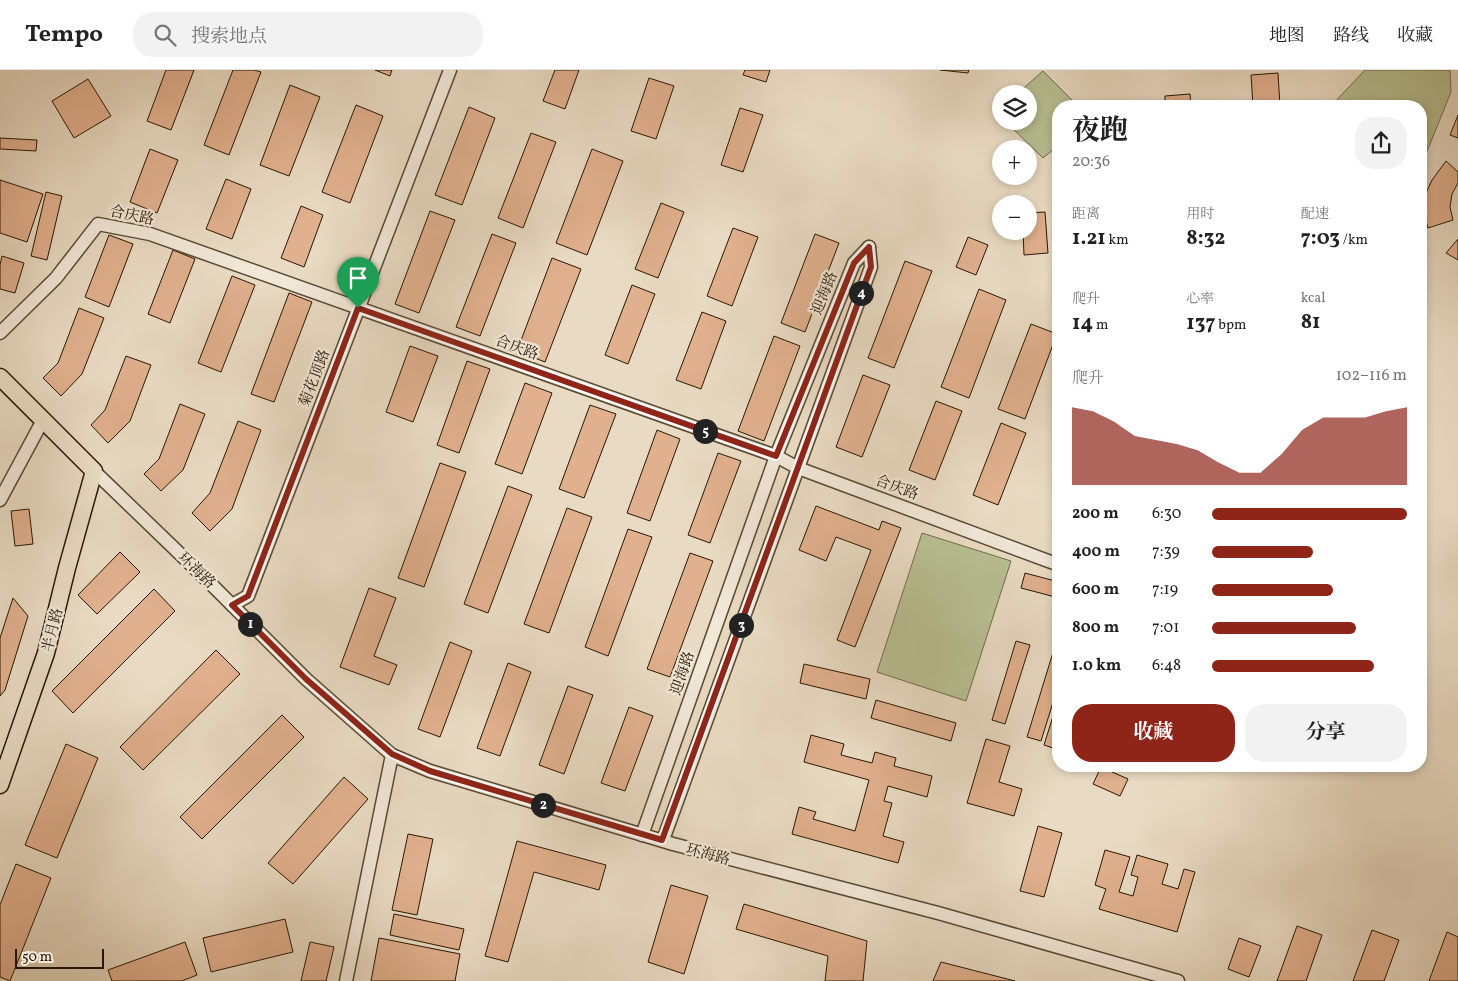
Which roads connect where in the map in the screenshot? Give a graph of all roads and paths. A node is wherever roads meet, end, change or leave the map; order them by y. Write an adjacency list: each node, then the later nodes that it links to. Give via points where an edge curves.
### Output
1 (450, 70): 2 (street, 菊花顶路)
2 (358, 308): 3 (street, 合庆路, via 150,234 98,224 56,278); 6 (street, 合庆路); 11 (street, 菊花顶路, via 248,596)
3 (0, 333)
4 (0, 377): 5 (main road, 环海路)
5 (43, 420): 8 (main road, 环海路); 9 (street)
6 (776, 456): 7 (street, 合庆路); 7 (street, 迎海路, via 854,263 869,247 871,267); 14 (street, 迎海路)
7 (798, 468): 10 (street, 合庆路); 15 (street, 迎海路)
8 (94, 471): 11 (street, 环海路); 13 (main road, 半月路, via 46,653)
9 (0, 500)
10 (1052, 562)
11 (232, 605): 12 (street, 环海路, via 306,679)
12 (392, 754): 14 (street, 环海路, via 430,771); 16 (street)
13 (0, 785)
14 (642, 835): 15 (street, 环海路)
15 (662, 840): 17 (street, 环海路)
16 (346, 981)
17 (1178, 981)

